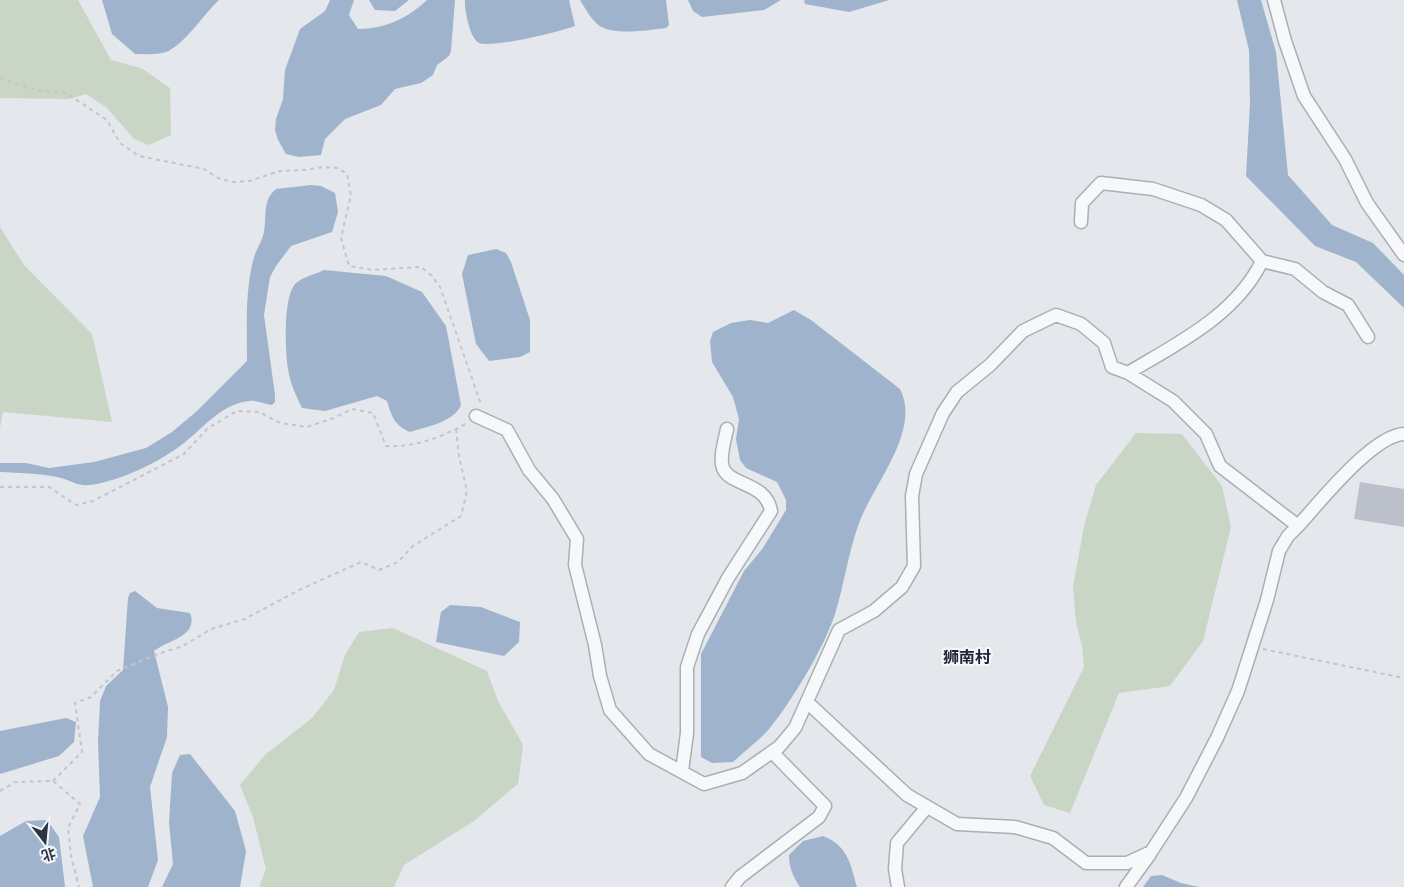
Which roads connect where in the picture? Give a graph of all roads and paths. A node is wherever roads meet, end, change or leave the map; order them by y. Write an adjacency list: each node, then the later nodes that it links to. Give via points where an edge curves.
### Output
1 (1274, 0): 4 (street, via 1304,96 1345,159 1367,203)
2 (0, 78): 8 (path, via 36,90 66,93 107,120 120,143 139,156 204,169 232,182 249,181 280,170 338,168 347,174 351,195 341,238 349,266 373,270 421,267 431,275 440,287 481,404)
3 (1081, 222): 5 (street, via 1082,203 1101,183 1153,189 1201,205 1226,220)
4 (1404, 255)
5 (1262, 260): 6 (street, via 1295,269 1323,292 1348,305); 7 (street, via 1253,279 1227,308 1187,338)
6 (1368, 337)
7 (1128, 373): 13 (street, via 1173,401 1206,434 1220,466); 16 (street, via 1112,367 1104,343 1081,324 1056,315 1023,331 990,365 957,392 943,413 916,474 912,496 914,566 902,587 874,611 839,630)
8 (476, 416): 9 (path); 18 (street, via 507,430 529,470 553,499 577,539 575,564 610,710 649,754)
9 (456, 429): 12 (path, via 405,447 386,446 373,413 352,409 307,427 280,423 259,412 237,411 208,428 184,454 93,501 76,504 49,487); 19 (path, via 467,490 462,516 413,546 398,562 378,570 361,562 245,619 211,629 183,646 117,671 91,697 76,703 82,752)
10 (727, 429): 18 (street, via 722,466 726,473 762,493 770,502 771,511 713,602 698,634 687,667)
11 (1404, 434): 13 (street, via 1376,445)
12 (0, 487)
13 (1298, 526): 14 (street, via 1279,551)
14 (1251, 647): 15 (path); 22 (street, via 1238,691 1216,738 1186,798)
15 (1404, 678)
16 (806, 702): 17 (street, via 795,728); 21 (street, via 907,795)
17 (772, 752): 18 (street, via 742,773 704,784); 24 (street, via 825,806 819,817 740,877)
18 (682, 771)
19 (53, 781): 20 (path, via 15,782); 23 (path, via 80,804 68,828)
20 (0, 791)
21 (927, 806): 22 (street, via 957,824 1014,827 1053,838 1086,863 1127,863); 25 (street, via 897,843 895,869)
22 (1151, 852): 26 (street)
23 (79, 887)
24 (732, 887)
25 (898, 887)
26 (1126, 887)

